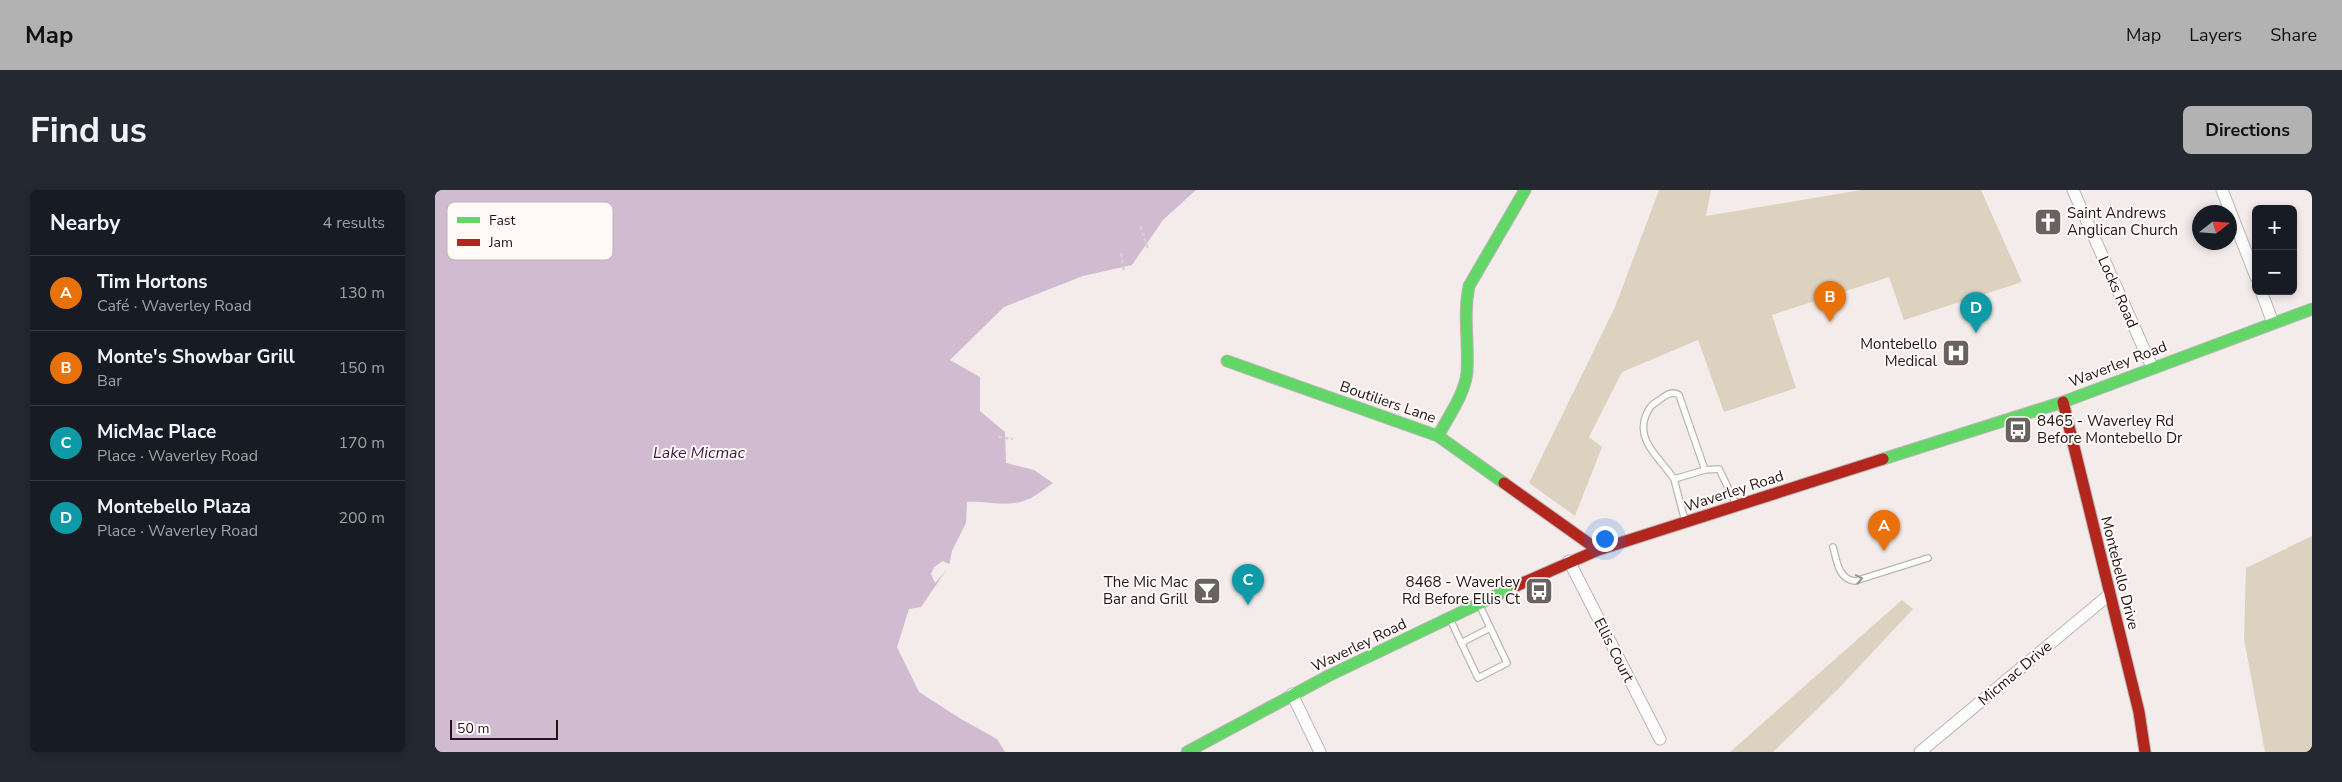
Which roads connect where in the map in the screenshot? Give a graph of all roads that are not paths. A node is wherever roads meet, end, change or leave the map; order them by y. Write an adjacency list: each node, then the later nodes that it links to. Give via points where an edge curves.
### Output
1 (1525, 190): 11 (main road, via 1469,286 1465,304 1467,373 1463,388)
2 (2073, 190): 9 (street, Locks Road)
3 (2222, 190): 4 (street)
4 (2252, 267)
5 (2262, 295): 7 (street)
6 (2312, 309): 7 (main road, Waverley Road)
7 (2273, 323): 9 (main road, Waverley Road)
8 (1227, 361): 11 (main road, Boutiliers Lane)
9 (2151, 367): 10 (main road, Waverley Road)
10 (2063, 402): 14 (main road, Waverley Road); 20 (main road, Montebello Drive)
11 (1438, 436): 17 (main road, Boutiliers Lane)
12 (1705, 470): 13 (lane); 13 (lane, via 1679,395 1670,393 1651,405 1643,423 1643,436); 14 (lane, via 1719,469)
13 (1674, 479): 15 (lane)
14 (1737, 506): 15 (main road, Waverley Road)
15 (1685, 522): 17 (main road, Waverley Road)
16 (1833, 547): 18 (lane, one-way to 18, via 1841,572 1855,581)
17 (1598, 550): 19 (main road, Waverley Road)
18 (1928, 558)
19 (1569, 561): 21 (main road, Waverley Road); 26 (street, Ellis Court)
20 (2110, 594): 29 (street, Micmac Drive); 30 (main road, Montebello Drive, via 2139,712)
21 (1479, 604): 22 (main road, Waverley Road); 23 (lane)
22 (1450, 618): 24 (lane); 25 (main road, Waverley Road)
23 (1490, 628): 24 (lane); 24 (lane, via 1507,662 1478,678)
24 (1461, 642)
25 (1291, 694): 27 (main road, Waverley Road); 28 (street)
26 (1660, 739)
27 (1187, 752)
28 (1320, 752)
29 (1920, 752)
30 (2145, 752)

